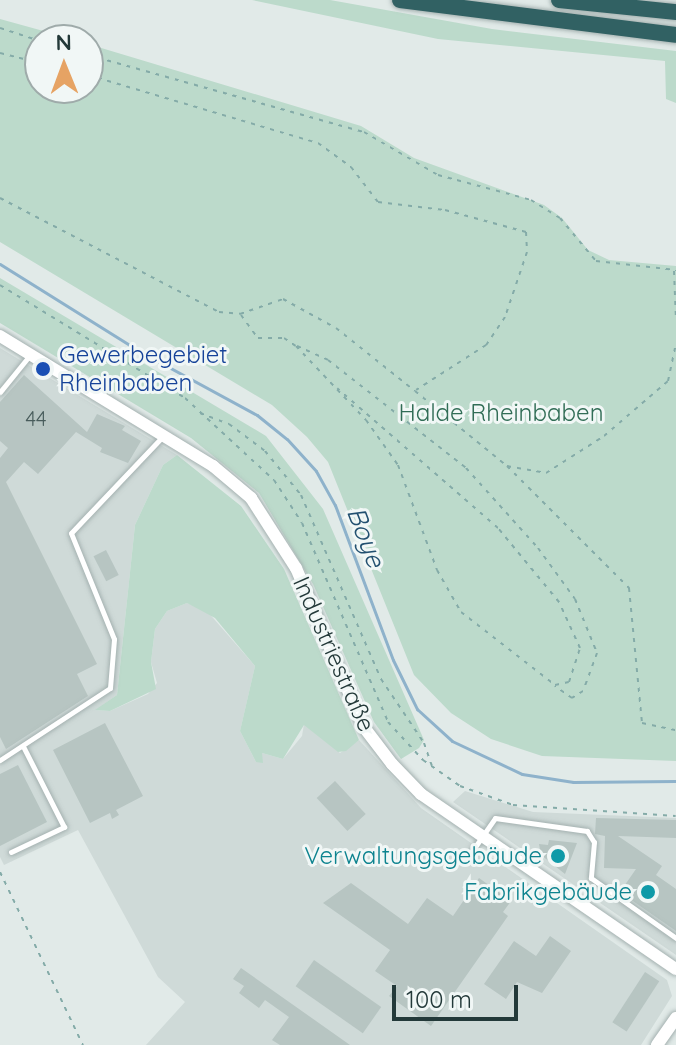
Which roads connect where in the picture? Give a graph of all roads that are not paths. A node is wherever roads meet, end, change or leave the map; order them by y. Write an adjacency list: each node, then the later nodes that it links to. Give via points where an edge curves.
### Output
1 (400, 0): 4 (highway)
2 (559, 0): 3 (highway)
3 (676, 12)
4 (676, 35)
5 (0, 336): 6 (street, Industriestraße)
6 (31, 355): 7 (lane); 8 (street, Industriestraße)
7 (0, 392)
8 (164, 435): 9 (lane, via 71,533 114,639 110,688); 11 (street, Industriestraße, via 251,498 296,568 363,726 421,794)
9 (24, 748): 10 (lane); 12 (lane, via 64,827)
10 (0, 760)
11 (482, 837): 13 (lane); 14 (lane, via 495,818 587,831 594,842 591,878); 15 (street, Industriestraße)
12 (11, 852)
13 (468, 857)
14 (676, 938)
15 (676, 969)
16 (676, 1018): 17 (street)
17 (657, 1045)

